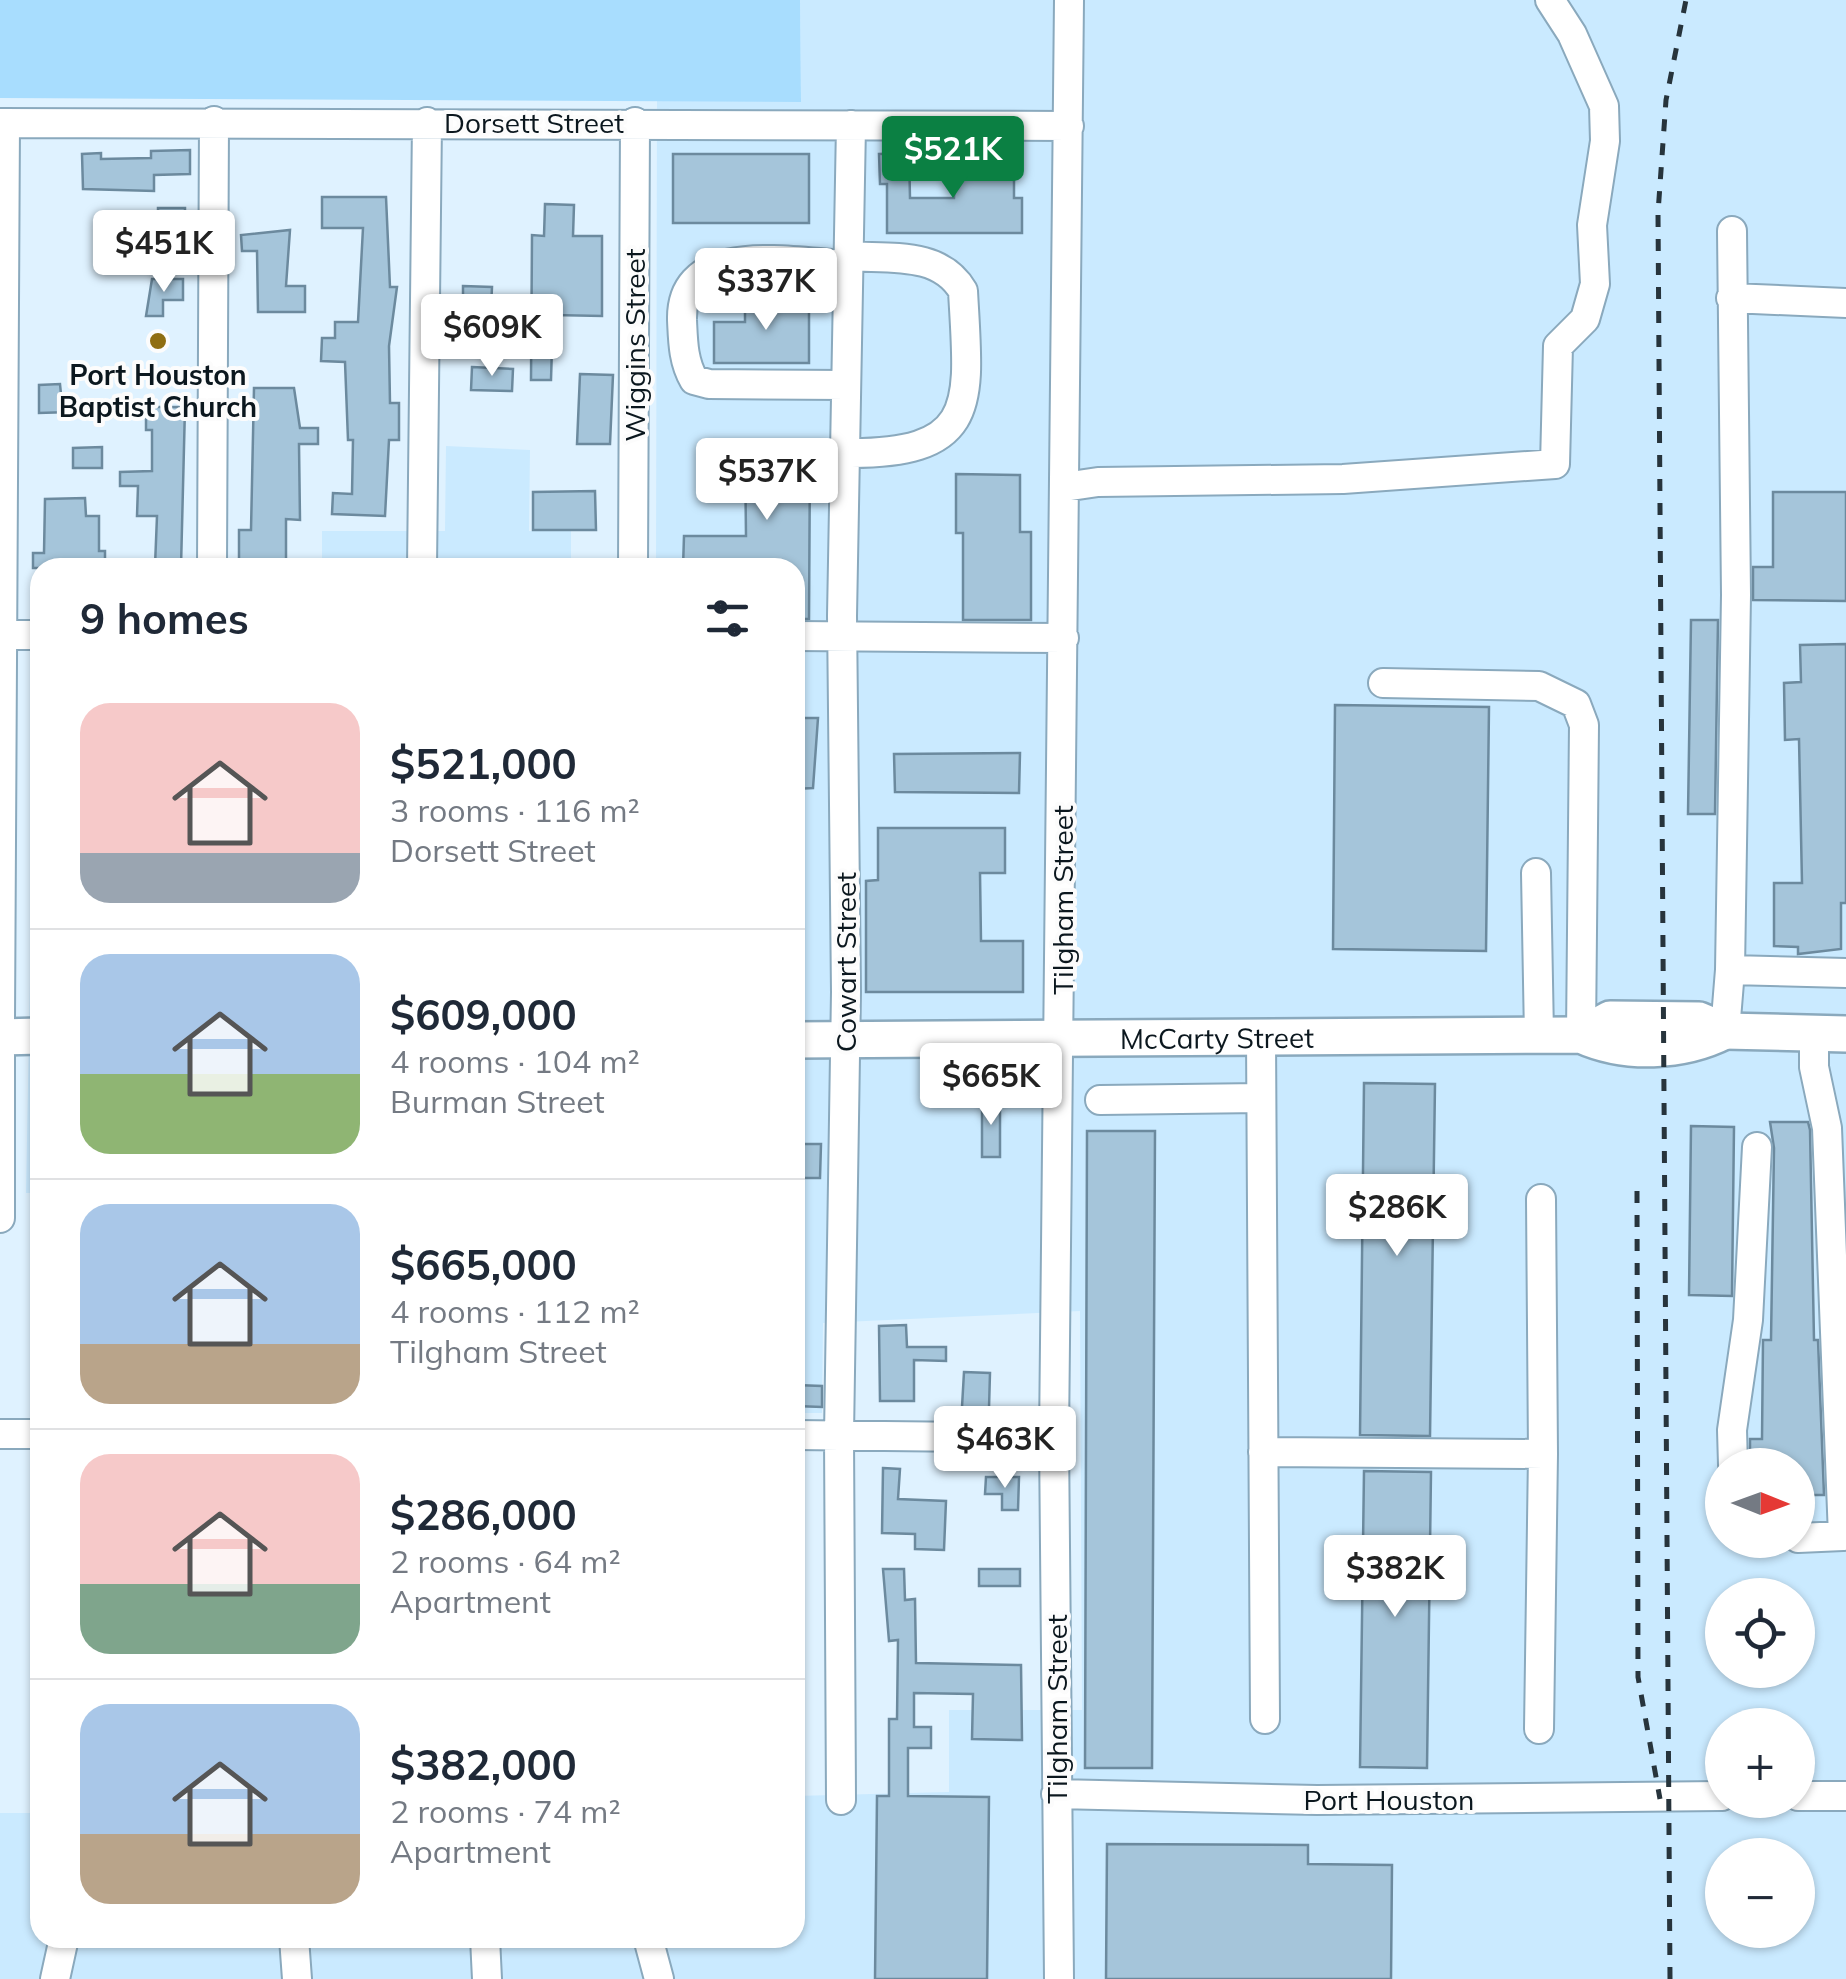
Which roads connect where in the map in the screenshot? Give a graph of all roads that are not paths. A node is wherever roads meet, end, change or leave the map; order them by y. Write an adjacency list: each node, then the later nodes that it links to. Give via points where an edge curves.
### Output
1 (1069, 0): 8 (street, Tilgham Street)
2 (1550, 0): 15 (street, via 1604,106 1605,141 1592,226 1595,284 1585,318 1558,346 1555,464 1343,479)
3 (214, 121): 4 (street, Dorsett Street); 6 (street, Dorsett Street); 16 (street)
4 (426, 122): 5 (street, Dorsett Street); 17 (street)
5 (636, 122): 7 (street, Dorsett Street); 18 (street, Wiggins Street)
6 (3, 123): 19 (street)
7 (851, 124): 8 (street, Dorsett Street); 10 (street, Cowart Street)
8 (1069, 126): 15 (street, Tilgham Street)
9 (1732, 231): 11 (street)
10 (848, 260): 13 (street, Cowart Street); 13 (street, via 708,267 686,290 682,308 686,366 694,380); 14 (street, via 933,262 956,278 968,390 951,424 922,446)
11 (1731, 298): 12 (street); 27 (street, via 1736,596)
12 (1846, 303)
13 (846, 385): 14 (street, Cowart Street)
14 (844, 453): 22 (street, Cowart Street)
15 (1064, 486): 23 (street, Tilgham Street)
16 (212, 558)
17 (422, 558)
18 (634, 558)
19 (1, 635): 20 (street); 26 (street)
20 (30, 635)
21 (805, 636): 22 (street)
22 (842, 637): 23 (street); 39 (street, Cowart Street)
23 (1064, 638): 36 (street, Tilgham Street)
24 (1383, 683): 31 (street, via 1539,686 1576,704 1584,725)
25 (1536, 873): 33 (street)
26 (1, 904): 29 (street)
27 (1730, 970): 28 (street); 30 (street)
28 (1846, 973)
29 (0, 1021)
30 (1726, 1031): 31 (main road, McCarty Street, via 1699,1045 1610,1048); 32 (main road, McCarty Street)
31 (1582, 1034): 33 (main road, McCarty Street)
32 (1830, 1034): 55 (street, via 1814,1068 1827,1128 1843,1536)
33 (1539, 1035): 37 (main road, McCarty Street)
34 (30, 1036): 35 (main road)
35 (0, 1037)
36 (1061, 1037): 37 (main road, McCarty Street); 39 (main road, McCarty Street); 51 (street, Tilgham Street)
37 (1261, 1037): 42 (street)
38 (805, 1040): 39 (main road, McCarty Street)
39 (845, 1040): 50 (street, Cowart Street)
40 (0, 1055): 41 (street)
41 (0, 1087): 46 (street)
42 (1261, 1098): 43 (street); 53 (street)
43 (1100, 1100)
44 (1757, 1147): 52 (street)
45 (1540, 1199): 54 (street)
46 (0, 1218)
47 (0, 1434): 48 (street)
48 (30, 1434)
49 (805, 1435): 50 (street)
50 (839, 1435): 51 (street); 62 (street, Cowart Street)
51 (1054, 1438): 58 (street, Tilgham Street)
52 (1733, 1448)
53 (1263, 1452): 54 (street); 56 (street)
54 (1543, 1454): 57 (street)
55 (1815, 1537)
56 (1265, 1719)
57 (1539, 1729)
58 (1056, 1794): 59 (street, Port Houston, via 1317,1800); 71 (street, Tilgham Street)
59 (1705, 1796)
60 (1815, 1796): 61 (street)
61 (1846, 1796)
62 (841, 1800)
63 (62, 1948): 67 (street)
64 (295, 1948): 68 (street)
65 (485, 1948): 69 (street)
66 (651, 1948): 70 (street)
67 (55, 1979)
68 (298, 1979)
69 (487, 1979)
70 (659, 1979)
71 (1059, 1979)

